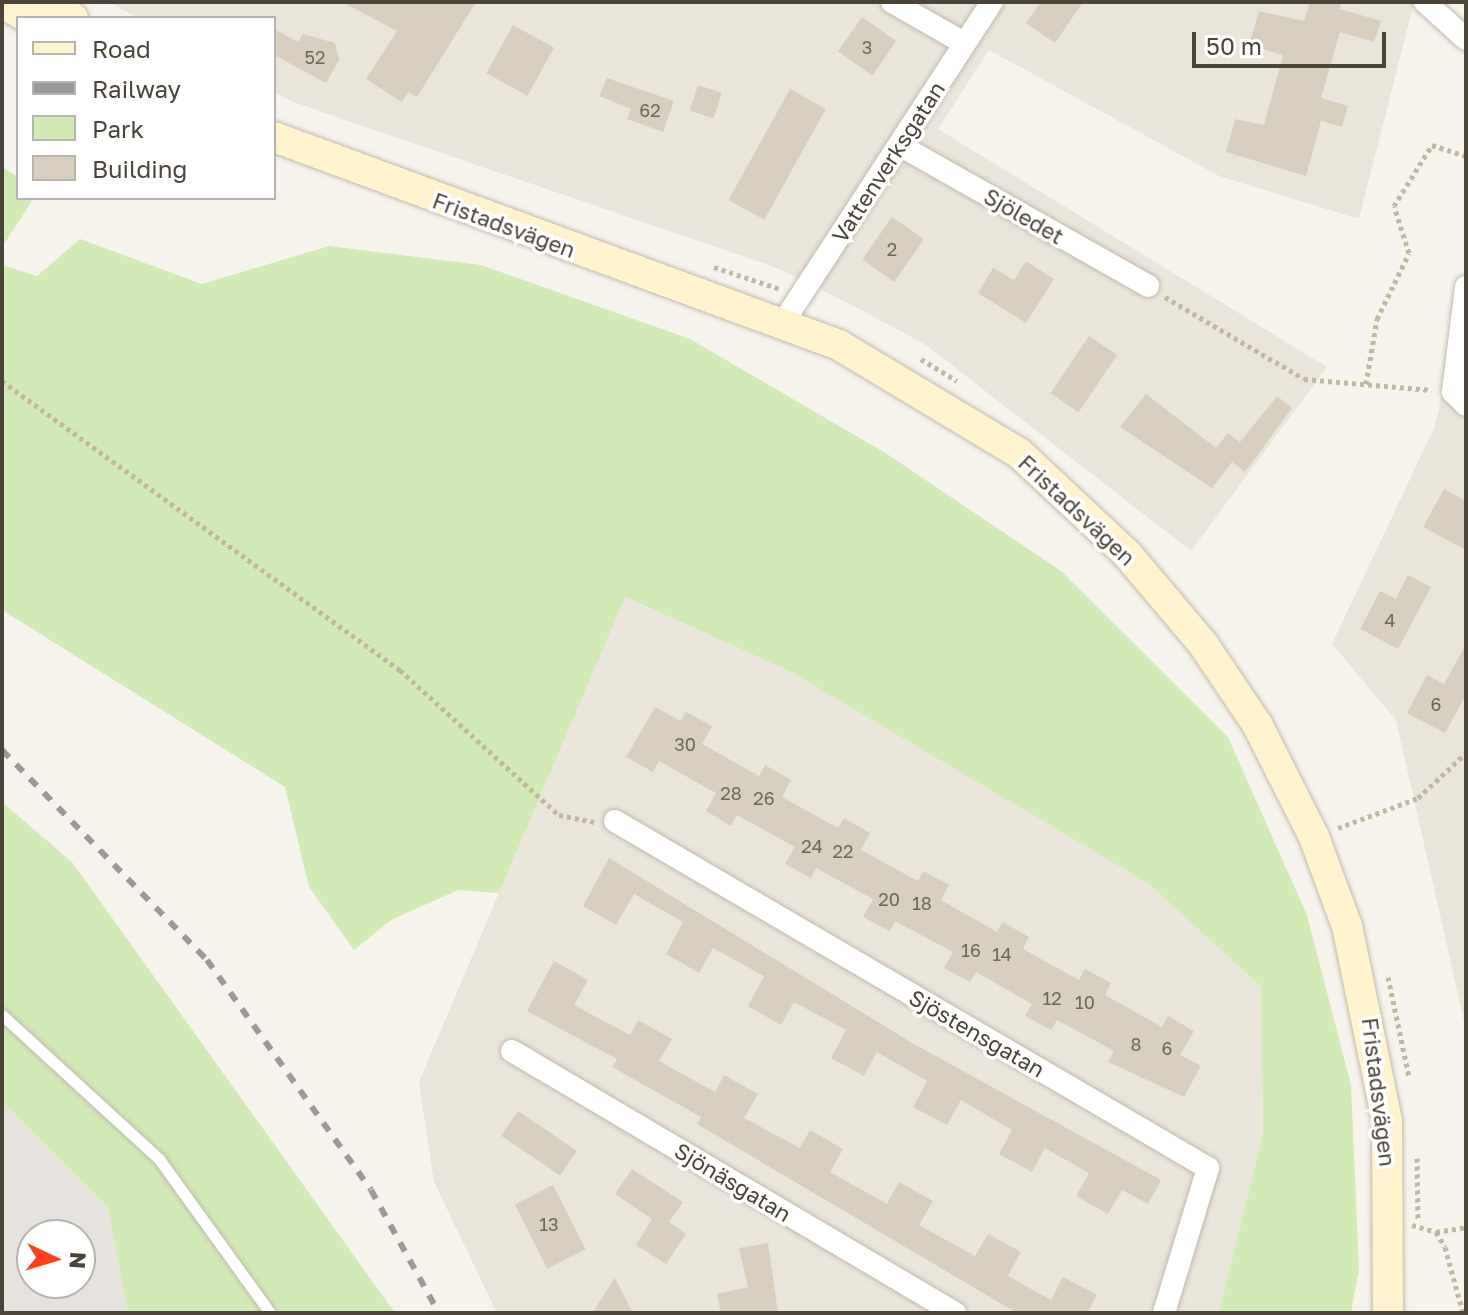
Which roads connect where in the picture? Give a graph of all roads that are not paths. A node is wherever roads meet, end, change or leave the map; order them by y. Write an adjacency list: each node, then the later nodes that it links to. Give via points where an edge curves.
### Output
1 (48, 2): 7 (street)
2 (892, 2): 9 (street)
3 (992, 2): 9 (street, Vattenverksgatan)
4 (1425, 2): 8 (street)
5 (2, 3): 6 (street)
6 (25, 16)
7 (70, 16)
8 (1466, 39)
9 (964, 43): 11 (street, Vattenverksgatan)
10 (276, 138): 14 (street, Fristadsvägen, via 495,223)
11 (901, 146): 12 (street, Sjöledet); 14 (street, Vattenverksgatan)
12 (1148, 286)
13 (1466, 287): 15 (street)
14 (793, 309): 22 (street, Fristadsvägen, via 1043,471 1100,526 1203,644 1331,830 1409,1229)
15 (1460, 398)
16 (615, 821): 21 (street, Sjöstensgatan, via 1208,1168)
17 (2, 1015): 19 (lane, via 159,1159)
18 (512, 1051): 20 (street, Sjönäsgatan)
19 (270, 1313)
20 (955, 1313)
21 (1164, 1313)
22 (1388, 1313)

